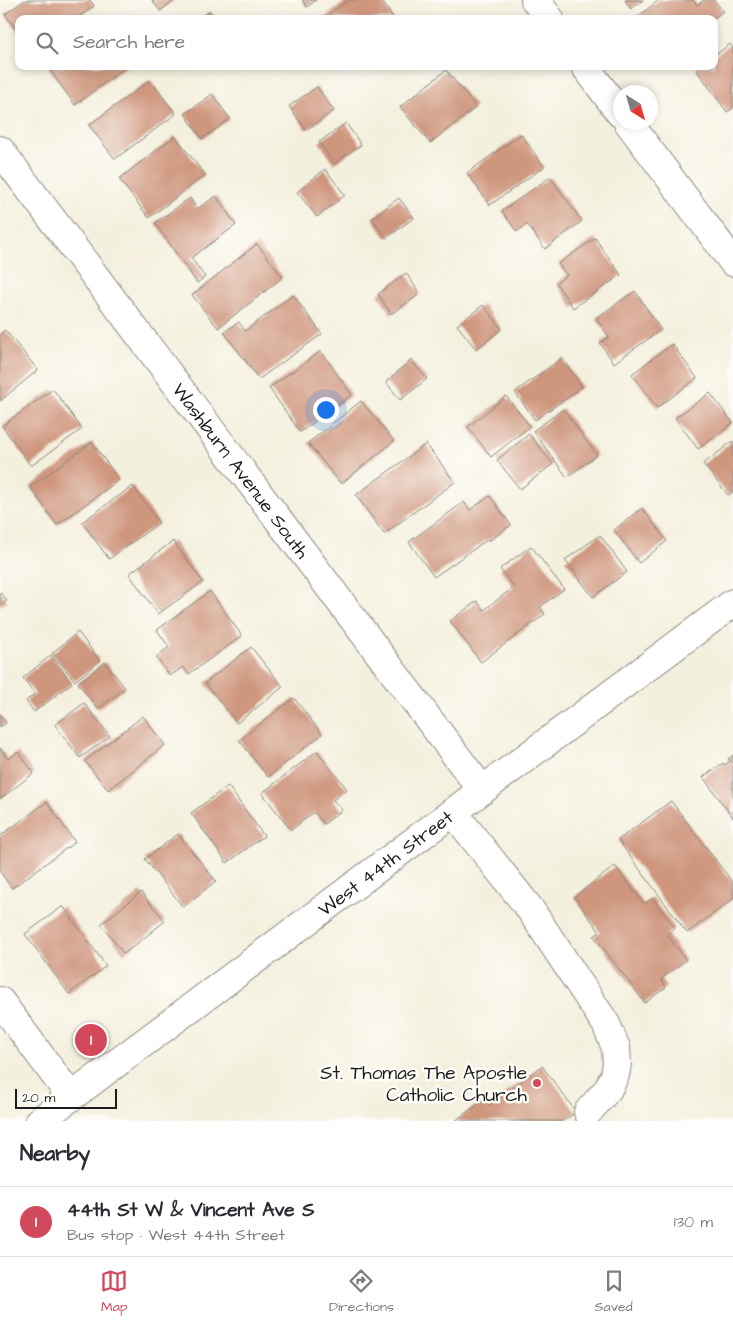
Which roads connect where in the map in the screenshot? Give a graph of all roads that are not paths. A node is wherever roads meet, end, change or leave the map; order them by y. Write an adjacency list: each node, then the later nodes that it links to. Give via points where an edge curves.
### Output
1 (535, 0): 2 (street)
2 (547, 15)
3 (588, 70): 4 (street)
4 (613, 104)
5 (634, 130): 7 (street)
6 (0, 150): 9 (street, Washburn Avenue South)
7 (733, 262)
8 (733, 603): 9 (street, West 44th Street)
9 (482, 790): 10 (street, West 44th Street)
10 (453, 812): 12 (street, West 44th Street); 13 (street, via 530,909 606,1024 616,1048 615,1076)
11 (0, 1001): 12 (street)
12 (71, 1097): 14 (street, West 44th Street)
13 (588, 1112)
14 (39, 1121)

